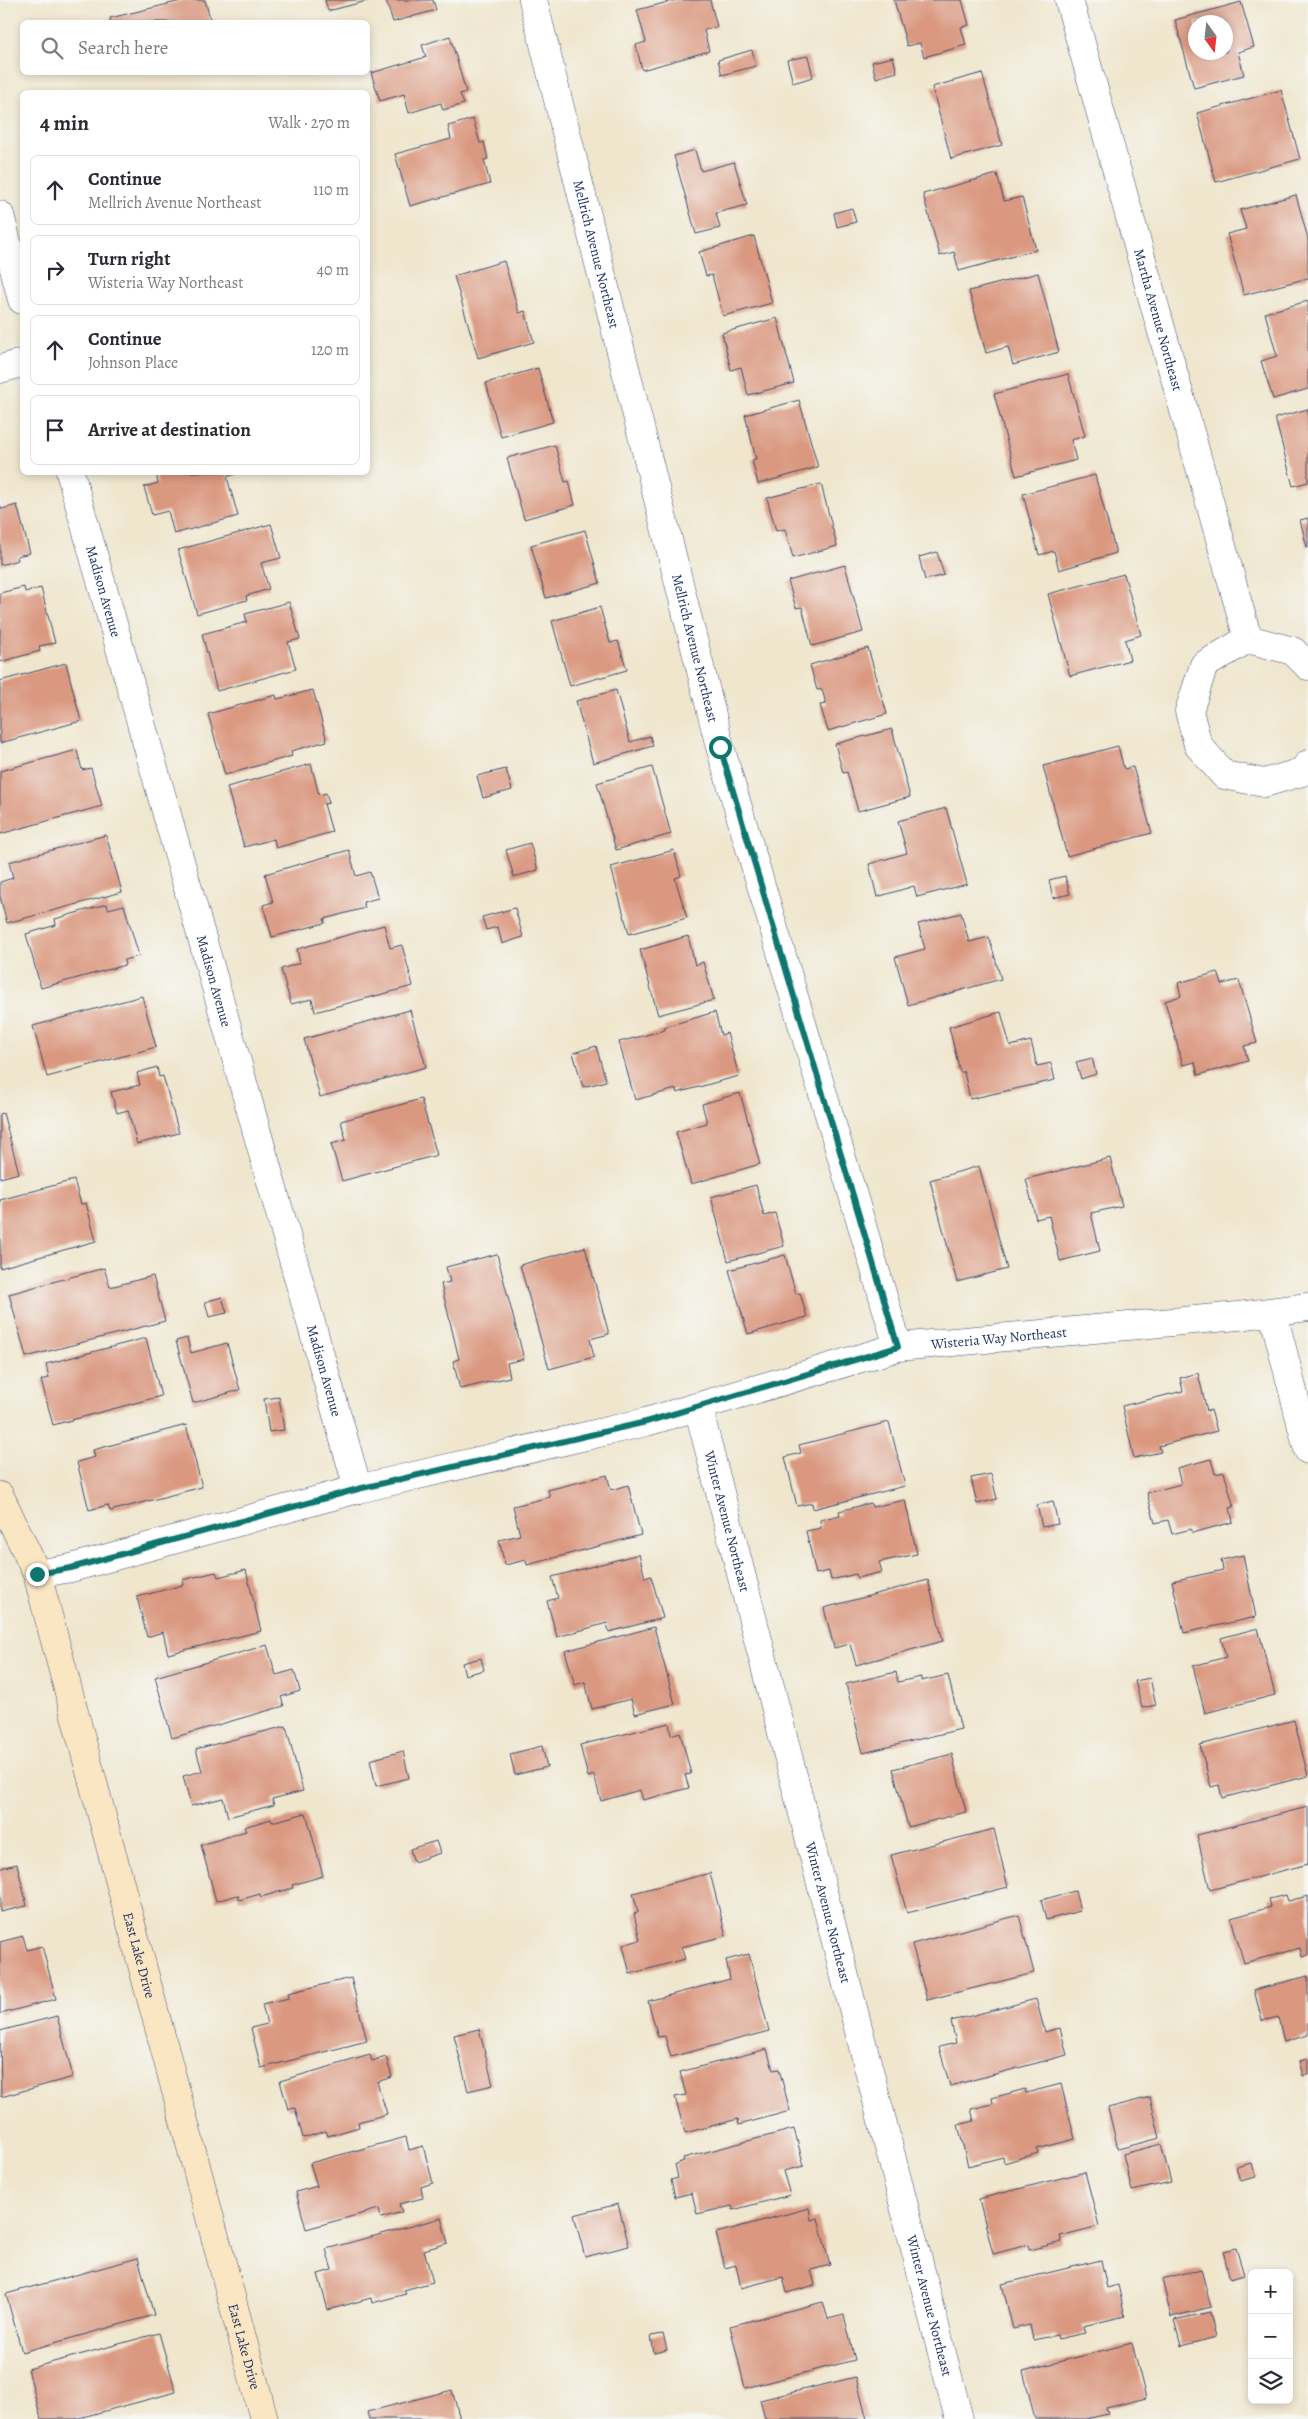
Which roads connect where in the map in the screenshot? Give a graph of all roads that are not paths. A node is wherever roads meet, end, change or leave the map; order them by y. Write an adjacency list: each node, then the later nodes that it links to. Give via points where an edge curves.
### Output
1 (533, 0): 13 (street, Mellrich Avenue Northeast, via 720,747)
2 (1069, 0): 8 (street, Martha Avenue Northeast)
3 (0, 215): 4 (street)
4 (20, 292)
5 (20, 364): 6 (street)
6 (0, 369)
7 (71, 475): 16 (street, Madison Avenue)
8 (1248, 639): 9 (street, via 1293,651); 10 (street, via 1204,665 1189,711 1198,745 1224,775 1264,783 1302,772)
9 (1308, 666)
10 (1308, 764)
11 (1308, 1308): 12 (street, Wisteria Way Northeast)
12 (1272, 1313): 13 (street, Wisteria Way Northeast); 15 (street)
13 (898, 1347): 14 (street, Wisteria Way Northeast)
14 (698, 1407): 16 (street, Wisteria Way Northeast); 20 (street, Winter Avenue Northeast)
15 (1308, 1450)
16 (358, 1489): 18 (street, Wisteria Way Northeast, via 71,1568)
17 (0, 1496): 18 (street, East Lake Drive)
18 (37, 1574): 19 (street, East Lake Drive)
19 (264, 2419)
20 (959, 2419)

